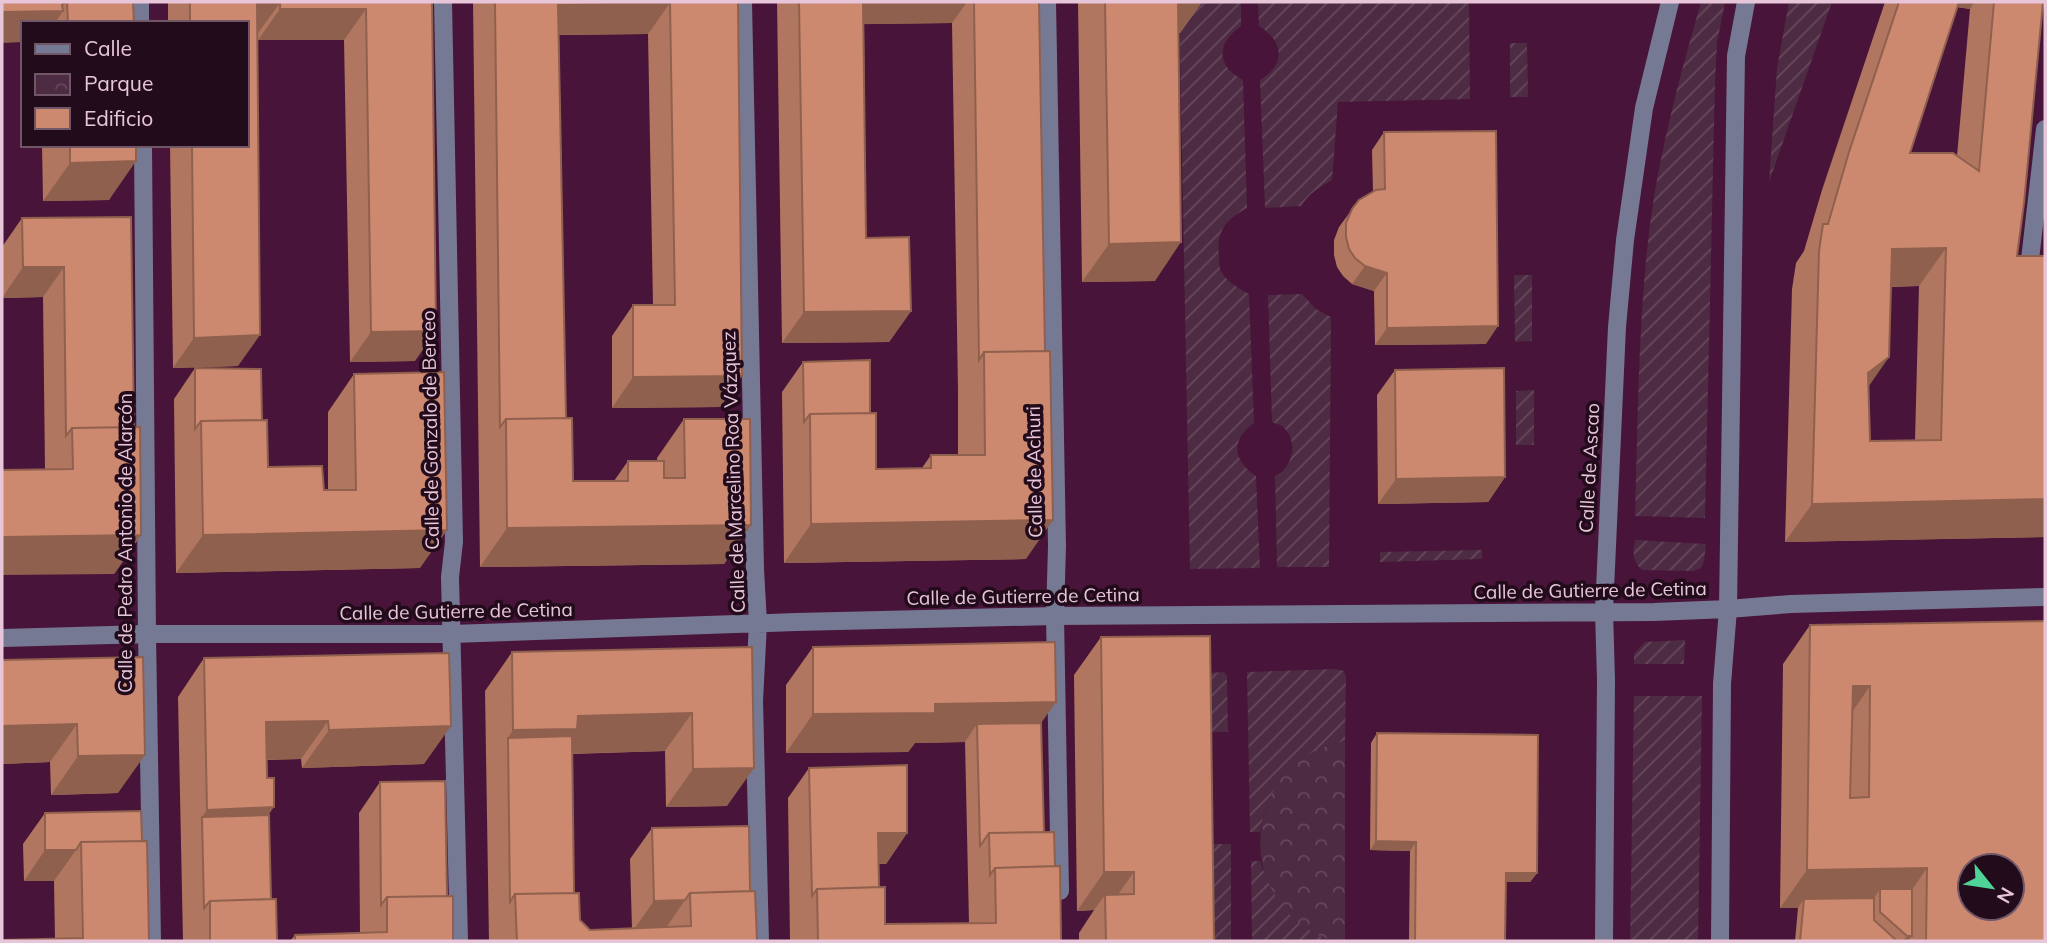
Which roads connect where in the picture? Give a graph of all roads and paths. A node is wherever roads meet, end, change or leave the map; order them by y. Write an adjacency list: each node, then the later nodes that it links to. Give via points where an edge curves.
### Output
1 (140, 2): 7 (street)
2 (443, 2): 17 (street, Calle de Gonzalo de Berceo)
3 (743, 2): 15 (street, Calle de Marcelino Roa Vázquez)
4 (1047, 2): 14 (street, Calle de Achuri)
5 (1670, 2): 13 (street, Calle de Ascao, via 1644,108 1625,240)
6 (1745, 2): 12 (street, via 1736,56)
7 (140, 21)
8 (2045, 129): 10 (street)
9 (143, 147): 16 (street, Calle de Pedro Antonio de Alarcón)
10 (2026, 288)
11 (2045, 597): 12 (street, Calle de Gutierre de Cetina)
12 (1728, 609): 13 (street, Calle de Gutierre de Cetina); 24 (street, via 1722,684)
13 (1604, 611): 14 (street, Calle de Gutierre de Cetina); 23 (street, Calle de Ascao)
14 (1055, 616): 15 (street, Calle de Gutierre de Cetina); 19 (street, Calle de Achuri)
15 (758, 623): 17 (street, Calle de Gutierre de Cetina); 22 (street, Calle de Marcelino Roa Vázquez, via 754,701)
16 (147, 634): 17 (street, Calle de Gutierre de Cetina); 18 (street, Calle de Gutierre de Cetina); 20 (street, Calle de Pedro Antonio de Alarcón)
17 (452, 634): 21 (street, Calle de Gonzalo de Berceo)
18 (2, 638)
19 (1060, 913)
20 (152, 941)
21 (459, 941)
22 (760, 941)
23 (1604, 941)
24 (1720, 941)

